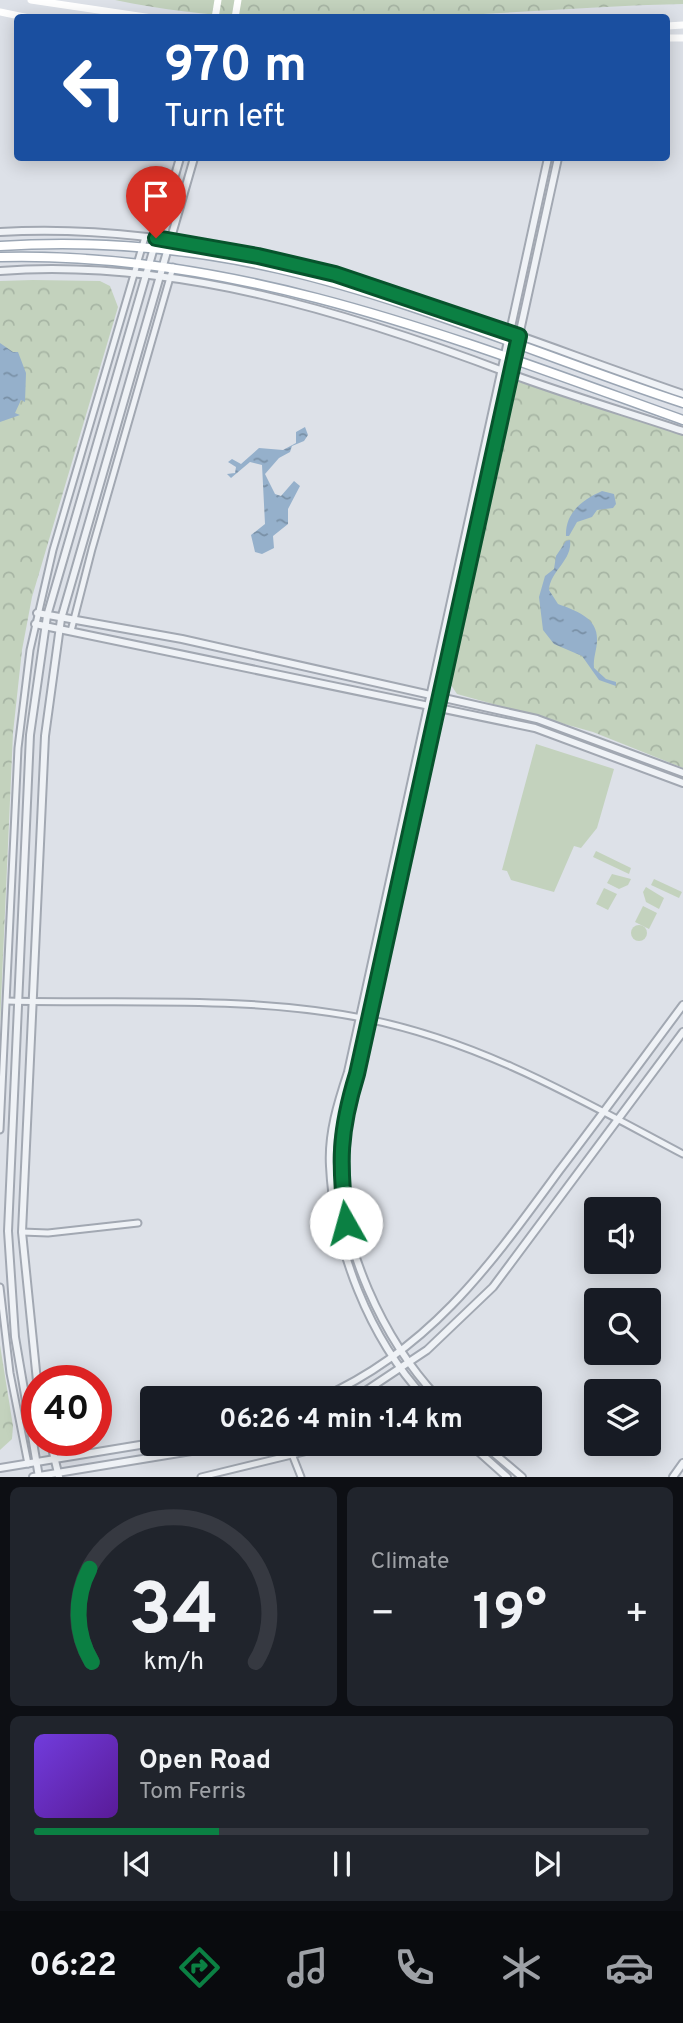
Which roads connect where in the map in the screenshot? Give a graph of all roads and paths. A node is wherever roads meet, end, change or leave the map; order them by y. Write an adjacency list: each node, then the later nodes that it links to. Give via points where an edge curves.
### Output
1 (31, 0): 2 (main road)
2 (125, 14)
3 (179, 161): 9 (street)
4 (193, 161): 10 (street)
5 (547, 161): 25 (street)
6 (557, 161): 26 (street)
7 (0, 232): 8 (street)
8 (145, 237): 9 (street); 12 (street)
9 (156, 238): 10 (street); 13 (street)
10 (169, 240): 14 (street); 25 (street, via 335,274)
11 (0, 246): 12 (main road)
12 (142, 248): 13 (main road); 16 (street)
13 (153, 249): 14 (main road); 17 (street)
14 (166, 251): 18 (street); 25 (main road, via 246,262 314,278)
15 (0, 257): 16 (main road)
16 (138, 261): 17 (main road); 21 (street)
17 (149, 263): 18 (main road); 22 (street)
18 (162, 265): 19 (main road); 23 (street)
19 (173, 267): 24 (street); 27 (main road, via 325,298)
20 (0, 271): 21 (street)
21 (134, 274): 22 (street); 34 (street)
22 (145, 276): 23 (street); 35 (street)
23 (159, 277): 24 (street); 36 (street)
24 (170, 279): 28 (street, via 244,291 358,321); 37 (street)
25 (508, 338): 26 (main road); 27 (street)
26 (518, 341): 27 (street); 30 (street); 31 (main road)
27 (510, 359): 28 (street); 29 (street); 32 (main road)
28 (503, 370): 29 (street); 42 (street)
29 (512, 374): 33 (street); 43 (street)
30 (683, 394)
31 (683, 403)
32 (683, 421)
33 (683, 431)
34 (37, 613): 35 (street); 38 (street)
35 (47, 616): 36 (street); 39 (street)
36 (61, 619): 37 (street); 40 (street)
37 (73, 621): 41 (street); 42 (street, via 182,639)
38 (35, 624): 39 (street); 48 (street, via 18,748)
39 (45, 626): 40 (street); 50 (street, via 30,735)
40 (60, 629): 41 (street); 49 (street, via 45,736)
41 (71, 631): 44 (street)
42 (430, 693): 43 (street); 44 (street)
43 (440, 696): 45 (street); 46 (street, via 537,719)
44 (428, 704): 45 (street); 52 (street)
45 (437, 706): 47 (street, via 535,728); 53 (street)
46 (683, 774)
47 (683, 783)
48 (7, 1001): 50 (street); 57 (street)
49 (33, 1001): 50 (street); 52 (street, via 236,1003); 60 (street)
50 (17, 1002): 79 (street, via 9,1271)
51 (683, 1005): 55 (street)
52 (359, 1017): 53 (street); 63 (street, via 334,1115 329,1164 341,1243 377,1329)
53 (369, 1019): 55 (street, via 480,1052); 62 (street, via 343,1117 339,1164 350,1240 385,1325)
54 (683, 1032): 56 (street)
55 (603, 1112): 56 (street); 62 (street, via 482,1274)
56 (618, 1120): 58 (street); 64 (street, via 493,1287)
57 (0, 1130)
58 (683, 1154)
59 (138, 1223): 60 (street)
60 (22, 1232): 65 (street)
61 (0, 1287): 79 (street, via 6,1351)
62 (401, 1349): 63 (street); 64 (street)
63 (393, 1354): 66 (street); 67 (street)
64 (409, 1362): 66 (street); 70 (street)
65 (35, 1365)
66 (401, 1367): 68 (street); 69 (street)
67 (343, 1386)
68 (377, 1386)
69 (416, 1386)
70 (428, 1386)
71 (140, 1445): 78 (street)
72 (53, 1456): 78 (street)
73 (166, 1456): 82 (street)
74 (288, 1456): 85 (street)
75 (292, 1456): 86 (street)
76 (483, 1456): 87 (street)
77 (498, 1456): 88 (street)
78 (54, 1459): 79 (street); 82 (street)
79 (32, 1463): 81 (street); 84 (street)
80 (683, 1463): 89 (street)
81 (0, 1468)
82 (58, 1475): 84 (street)
83 (33, 1477): 84 (street)
84 (39, 1477)
85 (201, 1477)
86 (301, 1477)
87 (507, 1477)
88 (522, 1477)
89 (673, 1477)

